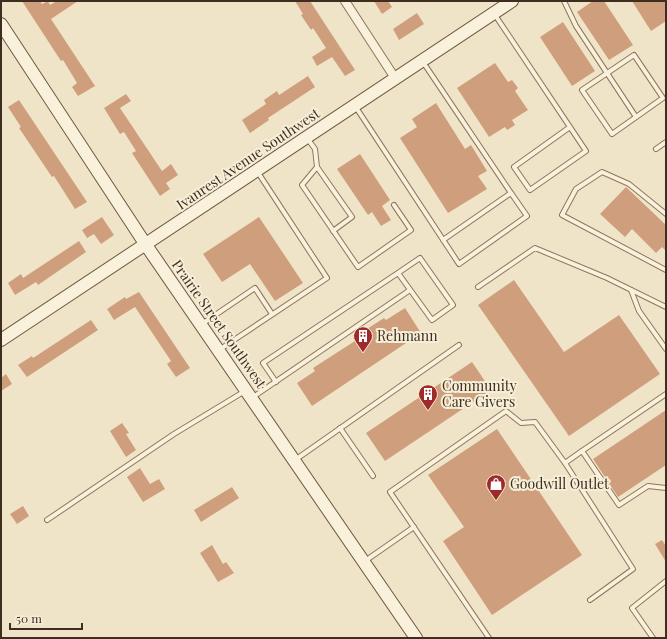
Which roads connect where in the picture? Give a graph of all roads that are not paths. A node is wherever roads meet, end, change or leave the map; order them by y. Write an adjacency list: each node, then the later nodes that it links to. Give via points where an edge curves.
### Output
1 (345, 1): 8 (street)
2 (512, 1): 4 (street, Ivanrest Avenue Southwest)
3 (564, 1): 7 (lane, via 576,26)
4 (494, 13): 6 (street, Ivanrest Avenue Southwest); 11 (lane)
5 (1, 24): 22 (street, Prairie Street Southwest)
6 (422, 60): 8 (street, Ivanrest Avenue Southwest); 17 (lane)
7 (607, 73): 10 (lane); 10 (lane, via 582,90 612,134); 10 (lane, via 634,55 663,98)
8 (395, 78): 9 (street, Ivanrest Avenue Southwest)
9 (355, 105): 12 (street, Ivanrest Avenue Southwest); 21 (lane)
10 (636, 117)
11 (570, 127): 11 (lane, via 586,151 530,190 514,167)
12 (307, 137): 15 (lane, via 315,150); 16 (street, Ivanrest Avenue Southwest)
13 (666, 142): 14 (lane)
14 (656, 149)
15 (317, 167): 20 (lane, via 302,185); 20 (lane, via 352,217)
16 (257, 171): 22 (street, Ivanrest Avenue Southwest); 29 (lane, via 326,278)
17 (511, 193): 21 (lane); 21 (lane, via 527,216 459,264)
18 (394, 205): 20 (lane, via 411,230 358,267)
19 (666, 214): 23 (lane, via 629,184 602,172 576,189 562,215)
20 (333, 230)
21 (443, 240)
22 (146, 245): 30 (street, Prairie Street Southwest); 31 (street, Ivanrest Avenue Southwest)
23 (666, 270)
24 (398, 273): 26 (lane); 26 (lane, via 420,258 453,305 432,320); 35 (lane, via 264,363)
25 (478, 287): 27 (lane, via 535,248)
26 (410, 290): 35 (lane)
27 (631, 290): 28 (lane); 33 (lane, via 639,311)
28 (666, 307)
29 (272, 314): 30 (lane, via 255,288); 34 (lane)
30 (201, 325): 34 (street, Prairie Street Southwest)
31 (1, 340)
32 (459, 345): 38 (lane)
33 (666, 349)
34 (218, 350): 36 (street, Prairie Street Southwest)
35 (276, 382): 36 (lane)
36 (249, 394): 40 (street, Prairie Street Southwest); 44 (lane, via 174,434)
37 (666, 394): 39 (lane)
38 (340, 428): 40 (lane); 42 (lane)
39 (582, 451): 41 (lane); 43 (lane, via 619,504 648,486)
40 (294, 461): 46 (street, Prairie Street Southwest)
41 (565, 463): 45 (lane, via 535,422 521,423 506,411 390,492); 48 (lane, via 633,569)
42 (373, 476)
43 (666, 488)
44 (47, 520)
45 (414, 527): 46 (lane); 50 (lane)
46 (364, 562): 49 (street, Prairie Street Southwest)
47 (666, 580): 51 (lane, via 632,608)
48 (590, 600)
49 (416, 638)
50 (489, 638)
51 (653, 638)

